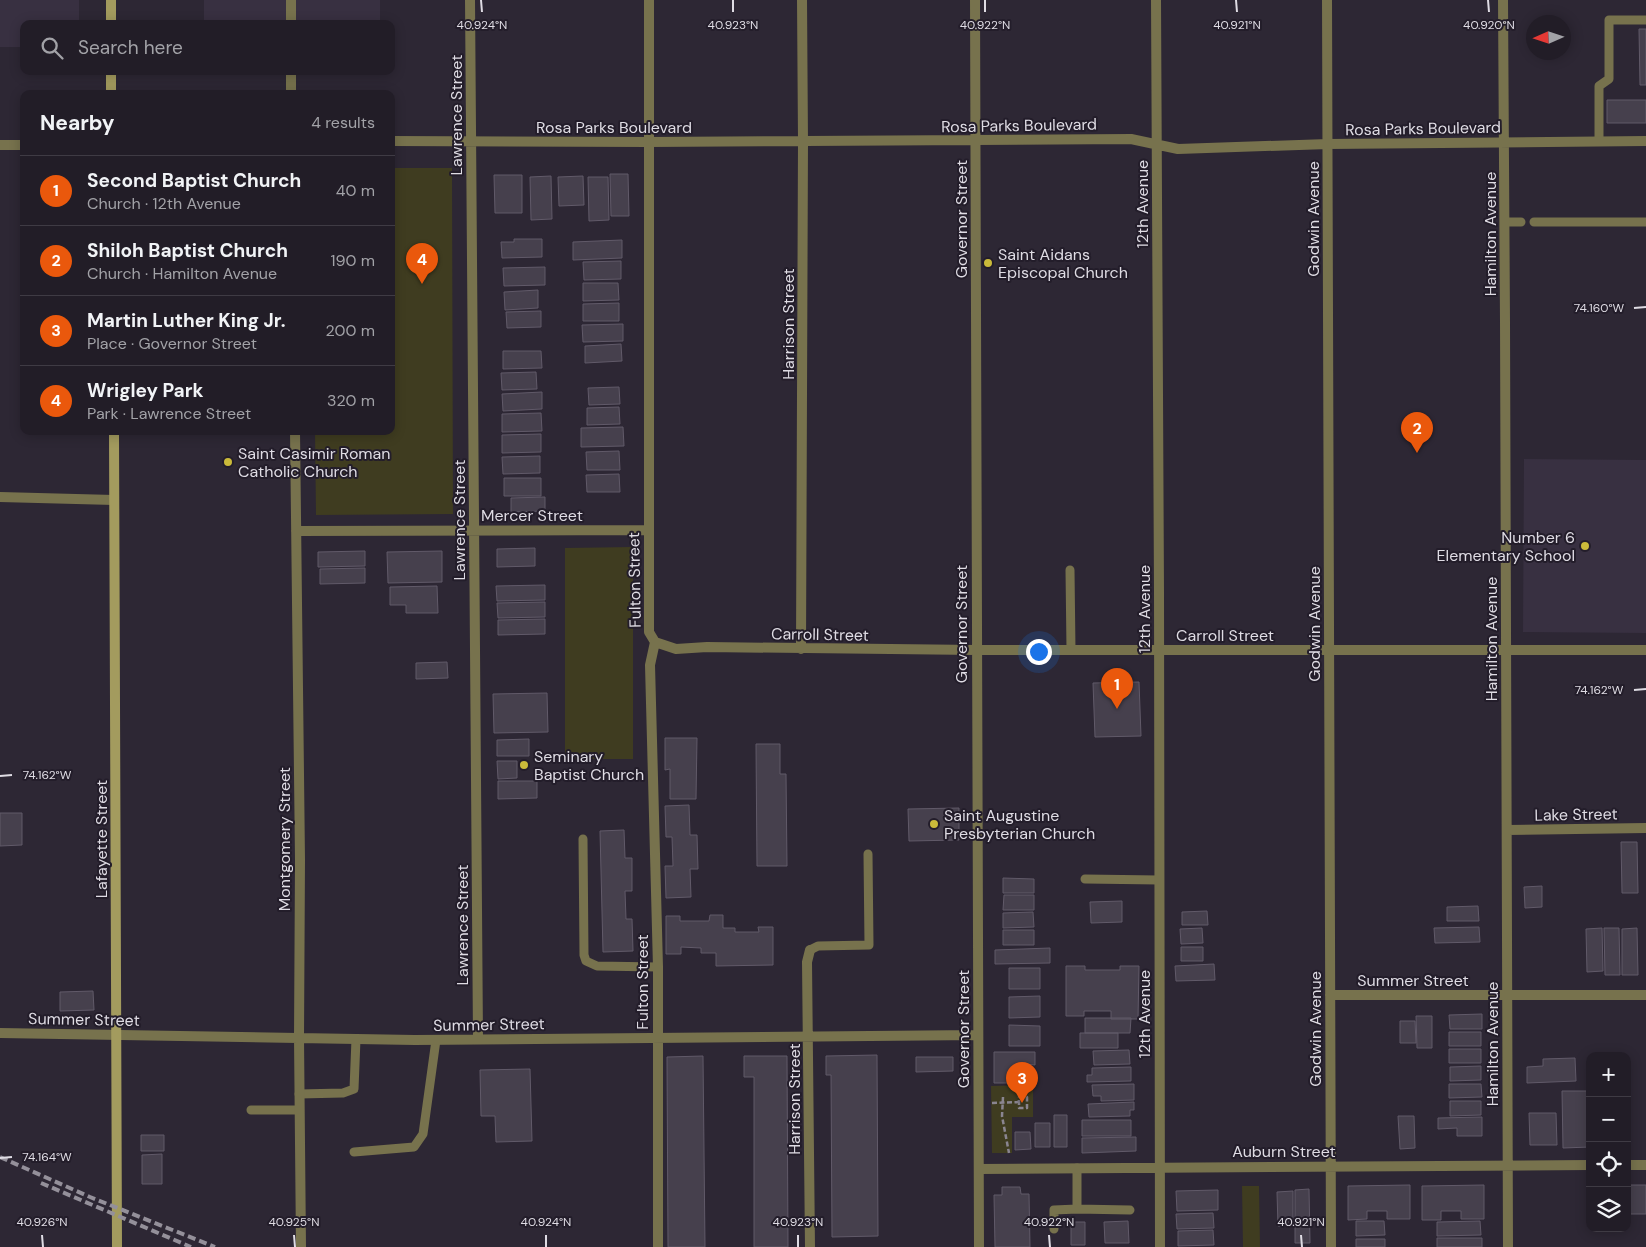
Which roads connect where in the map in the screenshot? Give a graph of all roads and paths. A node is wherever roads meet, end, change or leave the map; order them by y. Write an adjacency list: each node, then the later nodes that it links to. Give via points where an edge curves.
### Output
1 (111, 0): 10 (main road)
2 (291, 0): 11 (street)
3 (470, 0): 21 (street, Lawrence Street)
4 (648, 0): 22 (street, Fulton Street)
5 (802, 0): 23 (street, Harrison Street)
6 (975, 0): 17 (street, Governor Street)
7 (1156, 0): 28 (street, 12th Avenue)
8 (1327, 0): 25 (street, Godwin Avenue)
9 (1503, 0): 24 (street, Hamilton Avenue)
10 (111, 20)
11 (291, 20)
12 (1646, 20): 19 (lane, via 1609,20 1609,79 1599,86)
13 (111, 75): 15 (main road)
14 (291, 75): 16 (street)
15 (111, 90)
16 (291, 90)
17 (976, 140): 23 (street, Rosa Parks Boulevard); 28 (street, Rosa Parks Boulevard, via 1131,139); 44 (street, Governor Street)
18 (395, 141): 21 (street, Rosa Parks Boulevard)
19 (1599, 141): 20 (street, Rosa Parks Boulevard); 24 (street, Rosa Parks Boulevard)
20 (1646, 141)
21 (471, 142): 22 (street, Rosa Parks Boulevard); 37 (street, Lawrence Street)
22 (649, 142): 23 (street, Rosa Parks Boulevard); 38 (street, Fulton Street)
23 (804, 142): 42 (street, Harrison Street)
24 (1504, 142): 25 (street, Rosa Parks Boulevard); 29 (street, Hamilton Avenue)
25 (1328, 144): 28 (street, Rosa Parks Boulevard, via 1178,149); 43 (street, Godwin Avenue)
26 (0, 145): 27 (street)
27 (20, 145)
28 (1156, 145): 46 (street, 12th Avenue)
29 (1505, 222): 30 (lane); 47 (street, Hamilton Avenue)
30 (1521, 222)
31 (1534, 222): 32 (lane)
32 (1646, 222)
33 (114, 435): 36 (main road, Lafayette Street)
34 (295, 435): 39 (street, Montgomery Street)
35 (0, 497): 36 (street)
36 (114, 500): 61 (main road, Lafayette Street)
37 (474, 530): 38 (street, Mercer Street); 39 (street, Mercer Street); 67 (street, Lawrence Street)
38 (648, 530): 41 (street, Fulton Street, via 649,632)
39 (296, 531): 64 (street, Montgomery Street)
40 (1070, 570): 45 (lane)
41 (655, 642): 42 (street, Carroll Street, via 676,649); 56 (street, Fulton Street, via 650,665)
42 (801, 649): 44 (street, Carroll Street)
43 (1329, 649): 46 (street, Carroll Street); 47 (street, Carroll Street); 57 (street, Godwin Avenue)
44 (976, 650): 45 (street, Carroll Street); 62 (street, Governor Street)
45 (1071, 650): 46 (street, Carroll Street)
46 (1159, 650): 54 (street, 12th Avenue)
47 (1506, 650): 48 (street, Carroll Street); 50 (street, Hamilton Avenue)
48 (1646, 650)
49 (1646, 828): 50 (street, Lake Street)
50 (1507, 830): 58 (street, Hamilton Avenue)
51 (583, 839): 56 (lane, via 586,961 597,966)
52 (868, 854): 55 (lane, via 869,945 818,946)
53 (1085, 879): 54 (lane)
54 (1159, 880): 83 (street, 12th Avenue)
55 (810, 950): 63 (street, Harrison Street, via 807,962)
56 (658, 967): 65 (street, Fulton Street)
57 (1330, 995): 58 (street, Summer Street); 81 (street, Godwin Avenue)
58 (1507, 995): 59 (street, Summer Street); 82 (street, Hamilton Avenue)
59 (1646, 995)
60 (0, 1033): 61 (street, Summer Street)
61 (117, 1035): 64 (street, Summer Street); 89 (main road, Lafayette Street)
62 (978, 1035): 63 (street, Summer Street); 85 (street, Governor Street)
63 (808, 1036): 65 (street, Summer Street); 92 (street, Harrison Street)
64 (299, 1038): 66 (street, Summer Street); 69 (street, Montgomery Street)
65 (658, 1038): 67 (street, Summer Street); 91 (street, Fulton Street)
66 (356, 1039): 68 (street, Summer Street); 69 (lane, via 354,1089 343,1093)
67 (478, 1039): 68 (street, Summer Street)
68 (436, 1040): 76 (lane, via 423,1134 414,1147)
69 (299, 1094): 75 (street, Montgomery Street)
70 (1003, 1097): 71 (path)
71 (1003, 1102): 72 (path); 73 (path); 77 (path, via 1002,1116)
72 (1019, 1102): 72 (path, via 1019,1108 1027,1108 1026,1097 1019,1097)
73 (992, 1103)
74 (251, 1110): 75 (lane)
75 (299, 1110): 90 (street, Montgomery Street)
76 (354, 1152)
77 (1009, 1153)
78 (1586, 1165): 82 (street, Auburn Street)
79 (1631, 1165): 80 (street)
80 (1646, 1165)
81 (1331, 1166): 82 (street, Auburn Street); 83 (street, Auburn Street); 95 (street, Godwin Avenue)
82 (1508, 1166): 96 (street, Hamilton Avenue)
83 (1159, 1167): 84 (street, Auburn Street); 94 (street, 12th Avenue)
84 (1077, 1168): 85 (street, Auburn Street); 86 (lane)
85 (979, 1169): 93 (street, Governor Street)
86 (1077, 1209): 87 (lane); 88 (lane, via 1054,1210)
87 (1130, 1210)
88 (1054, 1229)
89 (117, 1247)
90 (301, 1247)
91 (658, 1247)
92 (810, 1247)
93 (979, 1247)
94 (1160, 1247)
95 (1331, 1247)
96 (1508, 1247)

